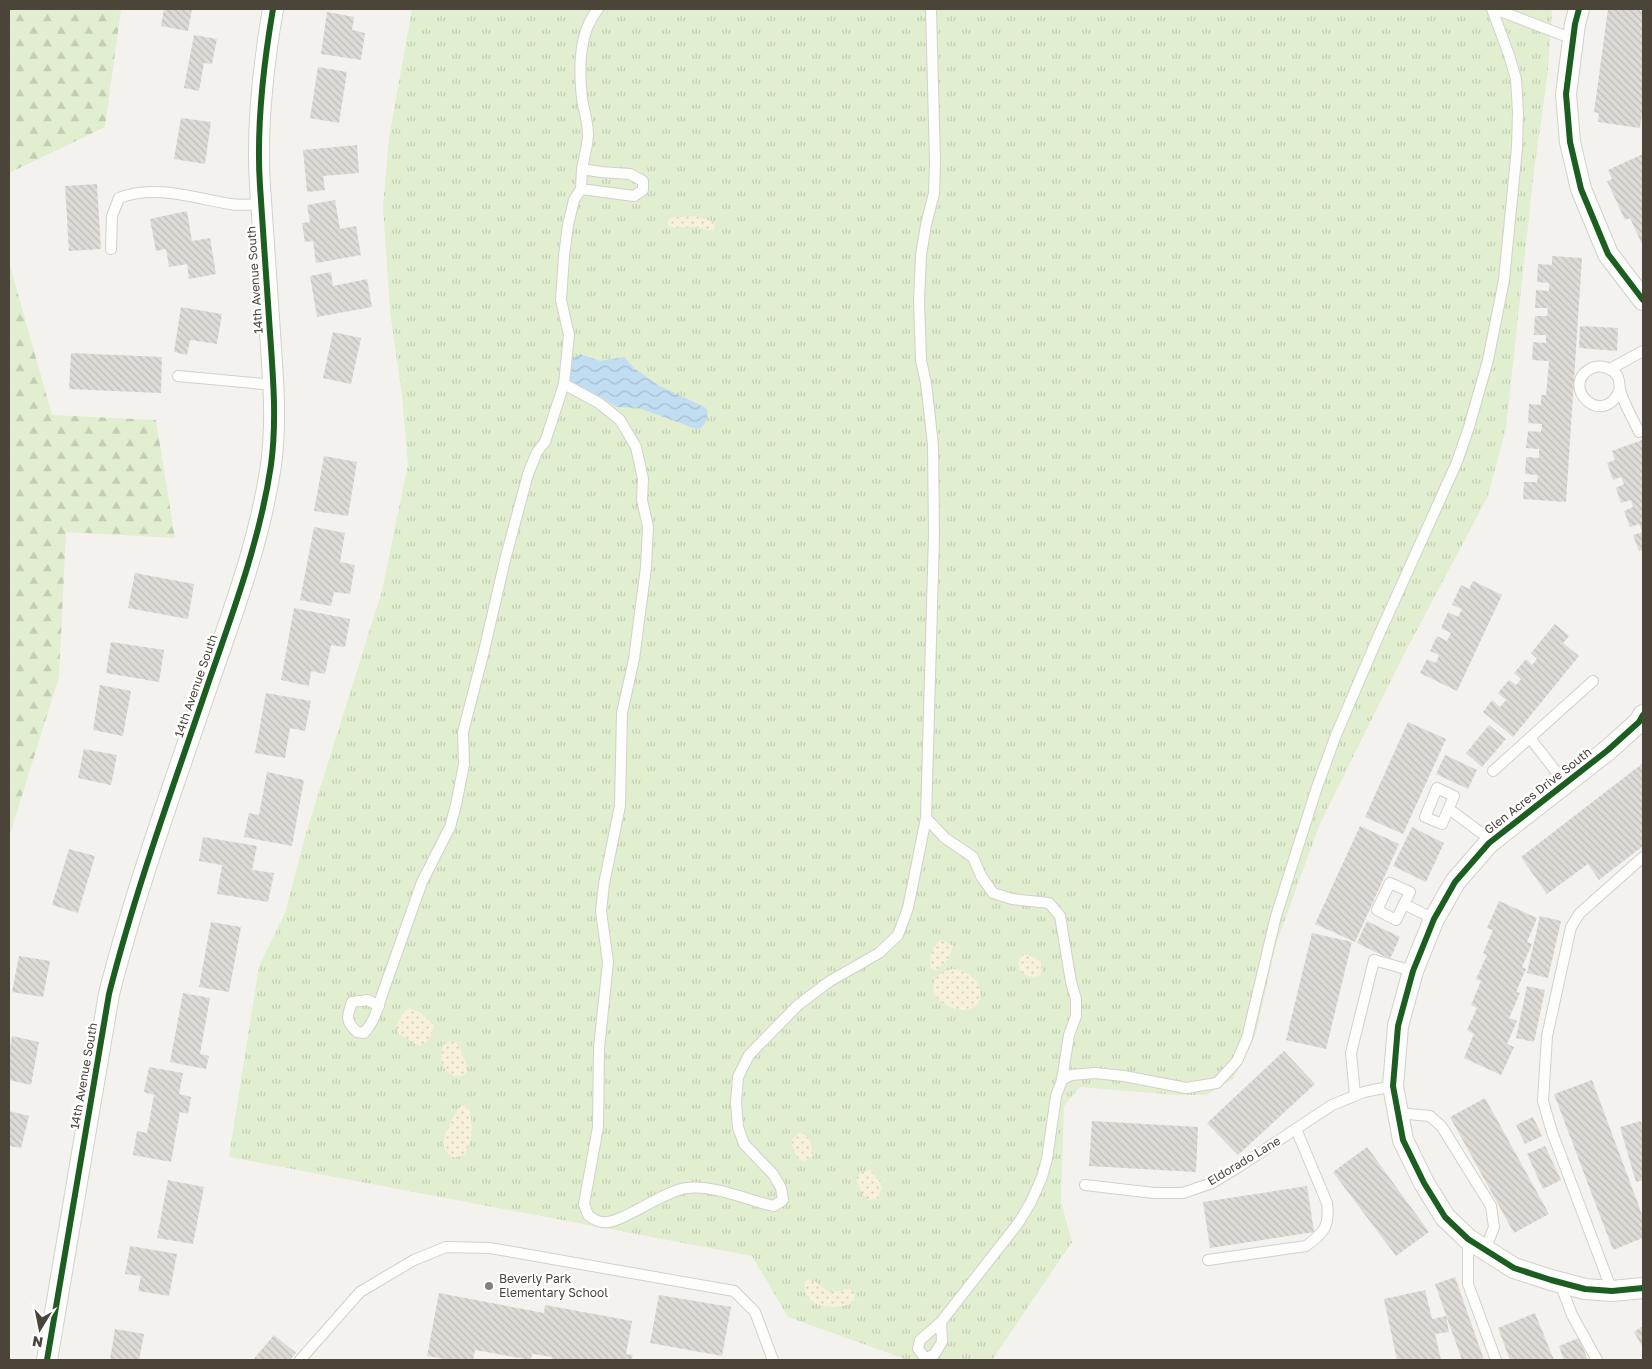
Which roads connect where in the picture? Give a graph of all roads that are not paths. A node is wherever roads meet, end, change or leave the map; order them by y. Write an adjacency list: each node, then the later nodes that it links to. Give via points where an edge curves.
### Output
1 (273, 9): 9 (street, 14th Avenue South, via 260,110)
2 (598, 9): 7 (lane, via 586,30 583,45 580,78 588,136)
3 (930, 9): 25 (lane, via 934,193 921,255 919,301 921,360 933,446 932,646)
4 (1493, 9): 6 (lane); 32 (lane, via 1516,79 1518,112 1504,280 1488,360 1457,462 1378,636 1317,786 1276,916 1247,1038 1237,1061 1217,1083 1186,1088 1095,1073 1071,1075)
5 (1579, 9): 6 (street)
6 (1573, 39): 11 (street, via 1566,94 1570,142 1581,189 1608,254)
7 (582, 168): 8 (lane); 8 (lane, via 630,174 643,181 643,190 634,196)
8 (581, 188): 15 (lane, via 574,200 564,256 561,300 569,335)
9 (261, 204): 10 (lane, via 232,205 171,193 132,192 119,198 112,216); 16 (street, 14th Avenue South)
10 (111, 249)
11 (1643, 300)
12 (1643, 351): 13 (lane)
13 (1610, 369): 17 (lane, via 1616,374); 17 (lane, via 1595,366 1588,370 1582,376 1580,391 1589,403 1604,406 1612,402)
14 (178, 376): 16 (lane)
15 (564, 384): 25 (lane, via 599,403 620,420 636,447 648,527 634,659 622,713 620,806 601,911 608,962 599,1048 598,1127 584,1204 588,1216 602,1222 615,1221 686,1188 706,1189 774,1206 783,1200 773,1174 744,1144 738,1128 738,1077 749,1055 798,1005 830,981 879,953 898,935 908,908); 31 (lane, via 545,442 528,474 505,560 463,732 464,764 450,827 422,882)
16 (274, 385): 45 (street, 14th Avenue South, via 275,429 271,464 252,554 144,868 109,994)
17 (1620, 389): 18 (lane)
18 (1639, 432)
19 (1593, 681): 21 (lane)
20 (1642, 722): 23 (street, Glen Acres Drive South)
21 (1530, 738): 22 (lane); 23 (lane)
22 (1494, 771)
23 (1565, 784): 26 (street, Glen Acres Drive South)
24 (1449, 810): 26 (lane)
25 (926, 818): 32 (lane, via 945,838 973,857 993,893 1012,899 1049,903 1060,916 1076,999 1076,1016 1069,1035)
26 (1492, 841): 29 (street, Glen Acres Drive South, via 1455,882)
27 (1643, 857): 43 (lane, via 1580,913 1571,927 1547,1036 1543,1101)
28 (1404, 904): 29 (lane)
29 (1434, 919): 30 (street, Glen Acres Drive South)
30 (1413, 971): 33 (street, Glen Acres Drive South, via 1398,1026); 34 (lane, via 1374,960 1351,1053)
31 (379, 1006)
32 (1062, 1080): 44 (lane, via 1056,1096 1042,1177 1031,1202)
33 (1393, 1086): 34 (lane, Eldorado Lane); 35 (street, Glen Acres Drive South)
34 (1354, 1095): 36 (lane, Eldorado Lane)
35 (1398, 1114): 38 (street, Glen Acres Drive South, via 1404,1140 1424,1183 1445,1217); 39 (lane, via 1430,1116 1442,1127 1491,1206 1494,1227)
36 (1296, 1129): 37 (lane, Eldorado Lane, via 1212,1183 1183,1193); 40 (lane, via 1327,1203 1329,1216 1326,1228 1306,1246)
37 (1084, 1185)
38 (1468, 1239): 39 (street, Glen Acres Drive South); 48 (lane, via 1468,1284)
39 (1485, 1250): 41 (street, Glen Acres Drive South, via 1514,1268)
40 (1208, 1260)
41 (1560, 1283): 43 (street, Glen Acres Drive South); 49 (lane, via 1572,1315)
42 (1643, 1288): 43 (street, Glen Acres Drive South)
43 (1612, 1291)
44 (942, 1322)
45 (47, 1360)
46 (300, 1360): 47 (lane, via 360,1292 414,1260 446,1247 490,1248 734,1291 755,1312)
47 (773, 1360)
48 (1496, 1360)
49 (1596, 1360)

